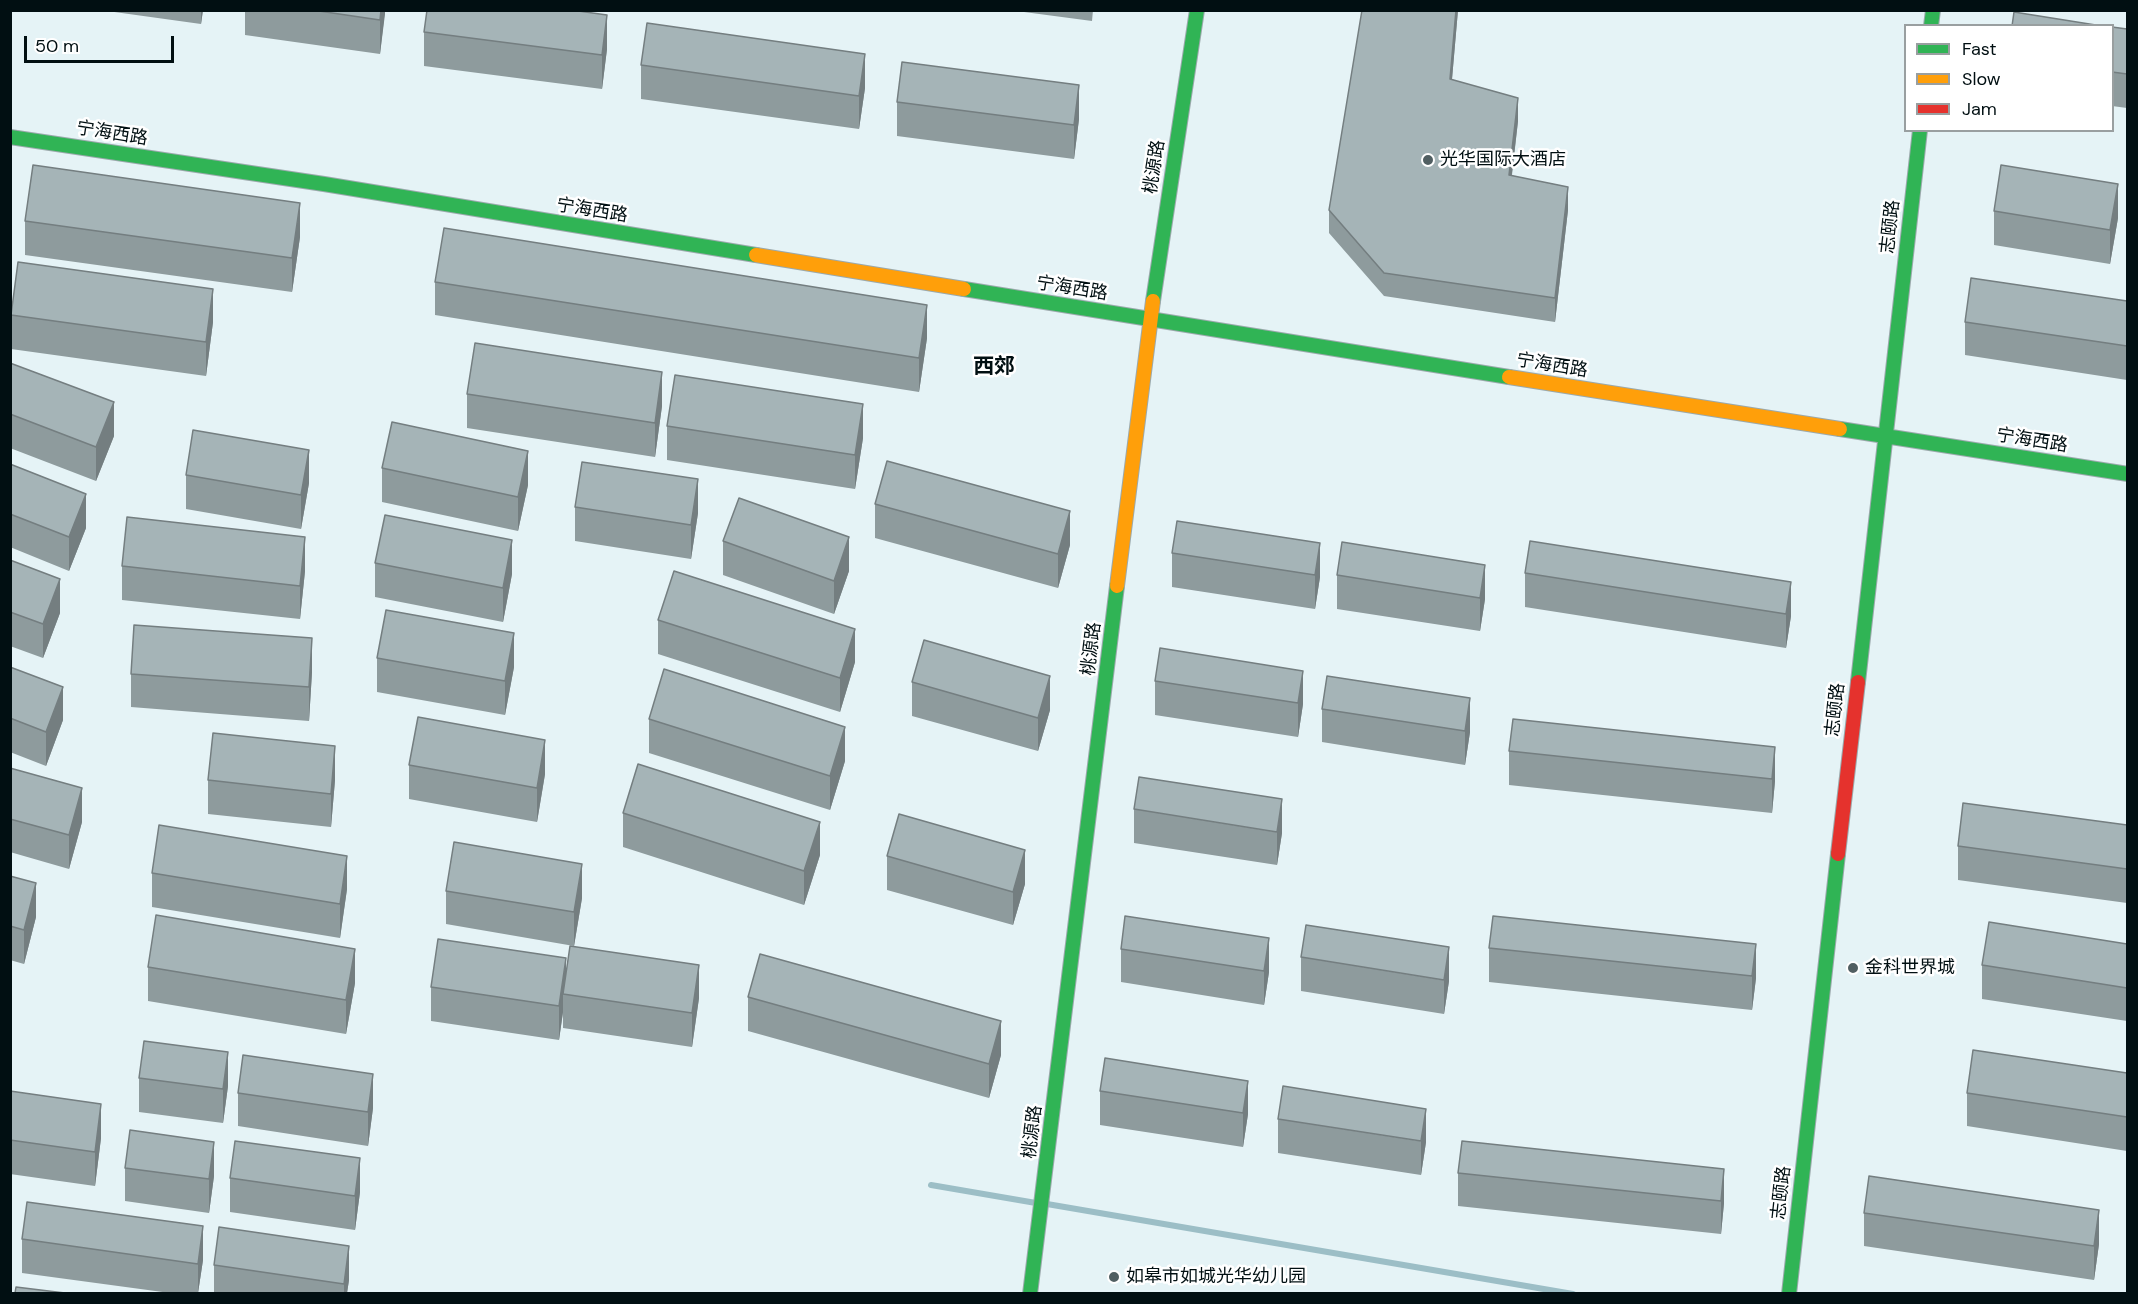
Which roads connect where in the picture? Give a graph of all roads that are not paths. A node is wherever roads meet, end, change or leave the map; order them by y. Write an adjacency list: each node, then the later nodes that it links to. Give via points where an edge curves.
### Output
1 (1197, 10): 4 (street, 桃源路)
2 (1920, 132): 5 (street, 志颐路)
3 (10, 137): 4 (street, 宁海西路, via 324,184)
4 (1150, 320): 5 (street, 宁海西路); 7 (street, 桃源路)
5 (1885, 437): 6 (street, 宁海西路); 8 (street, 志颐路)
6 (2127, 474)
7 (1030, 1293)
8 (1789, 1293)

